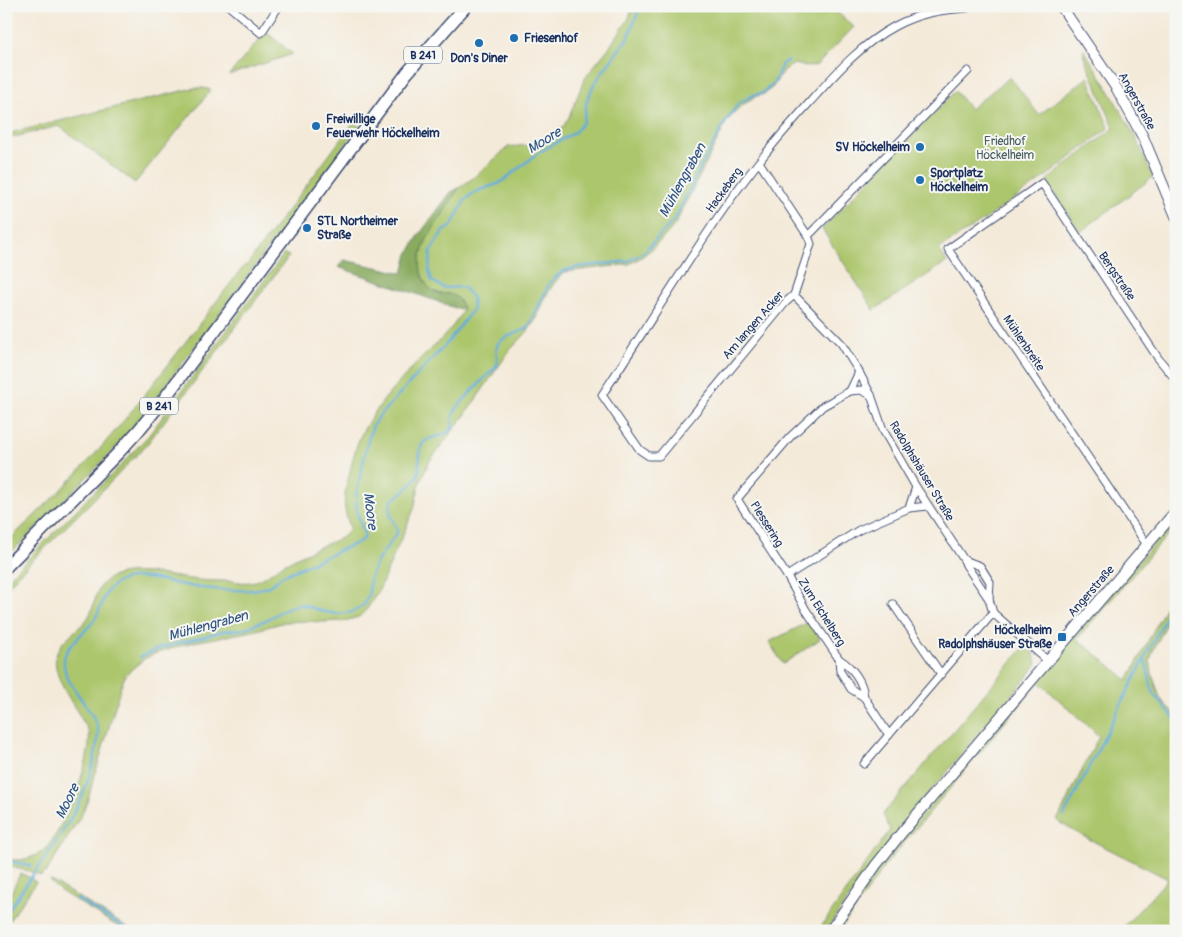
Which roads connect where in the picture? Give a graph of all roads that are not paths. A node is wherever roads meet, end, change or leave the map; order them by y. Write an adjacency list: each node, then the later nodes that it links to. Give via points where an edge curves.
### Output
1 (229, 6): 2 (street, via 261,33)
2 (279, 6)
3 (466, 6): 23 (main road, B 241, via 407,73 138,431)
4 (971, 6): 7 (street, Hackeberg, via 920,15 874,39 825,85)
5 (1061, 6): 9 (street, Angerstraße, via 1117,89 1143,137)
6 (968, 71): 10 (street)
7 (759, 162): 10 (street); 16 (street, Hackeberg, via 719,216 602,395 640,450)
8 (1042, 183): 13 (street, Bergstraße, via 1158,358); 21 (street, Mühlenbreite, via 948,249)
9 (1176, 216)
10 (808, 236): 11 (street, Am langen Acker, via 811,244)
11 (794, 296): 12 (street, Radolphshäuser Straße, via 841,343); 16 (street, Am langen Acker, via 659,456)
12 (859, 372): 14 (street); 15 (street, Radolphshäuser Straße)
13 (1176, 380)
14 (850, 391): 15 (street, via 860,390); 24 (street, Plessering, via 823,406 803,424 737,499)
15 (871, 395): 17 (street, Radolphshäuser Straße, via 883,430)
16 (649, 456)
17 (916, 487): 18 (street, Radolphshäuser Straße); 19 (street)
18 (928, 506): 19 (street); 22 (street, Radolphshäuser Straße)
19 (909, 508): 24 (street, via 859,530)
20 (1176, 511): 21 (street, Angerstraße)
21 (1147, 545): 29 (street, Angerstraße)
22 (964, 560): 25 (street, Radolphshäuser Straße); 25 (street, Radolphshäuser Straße, via 980,566 990,582)
23 (6, 567)
24 (787, 576): 28 (street, Zum Eichelberg)
25 (989, 599): 27 (street, Radolphshäuser Straße)
26 (893, 604): 30 (street)
27 (993, 613): 29 (street); 30 (street)
28 (839, 659): 31 (street, Zum Eichelberg, via 852,669); 31 (street, Zum Eichelberg, via 840,671 851,689)
29 (1048, 660): 34 (street, Angerstraße, via 903,831)
30 (941, 674): 32 (street)
31 (864, 697): 32 (street, Zum Eichelberg)
32 (889, 735): 33 (street)
33 (864, 764)
34 (830, 931)

